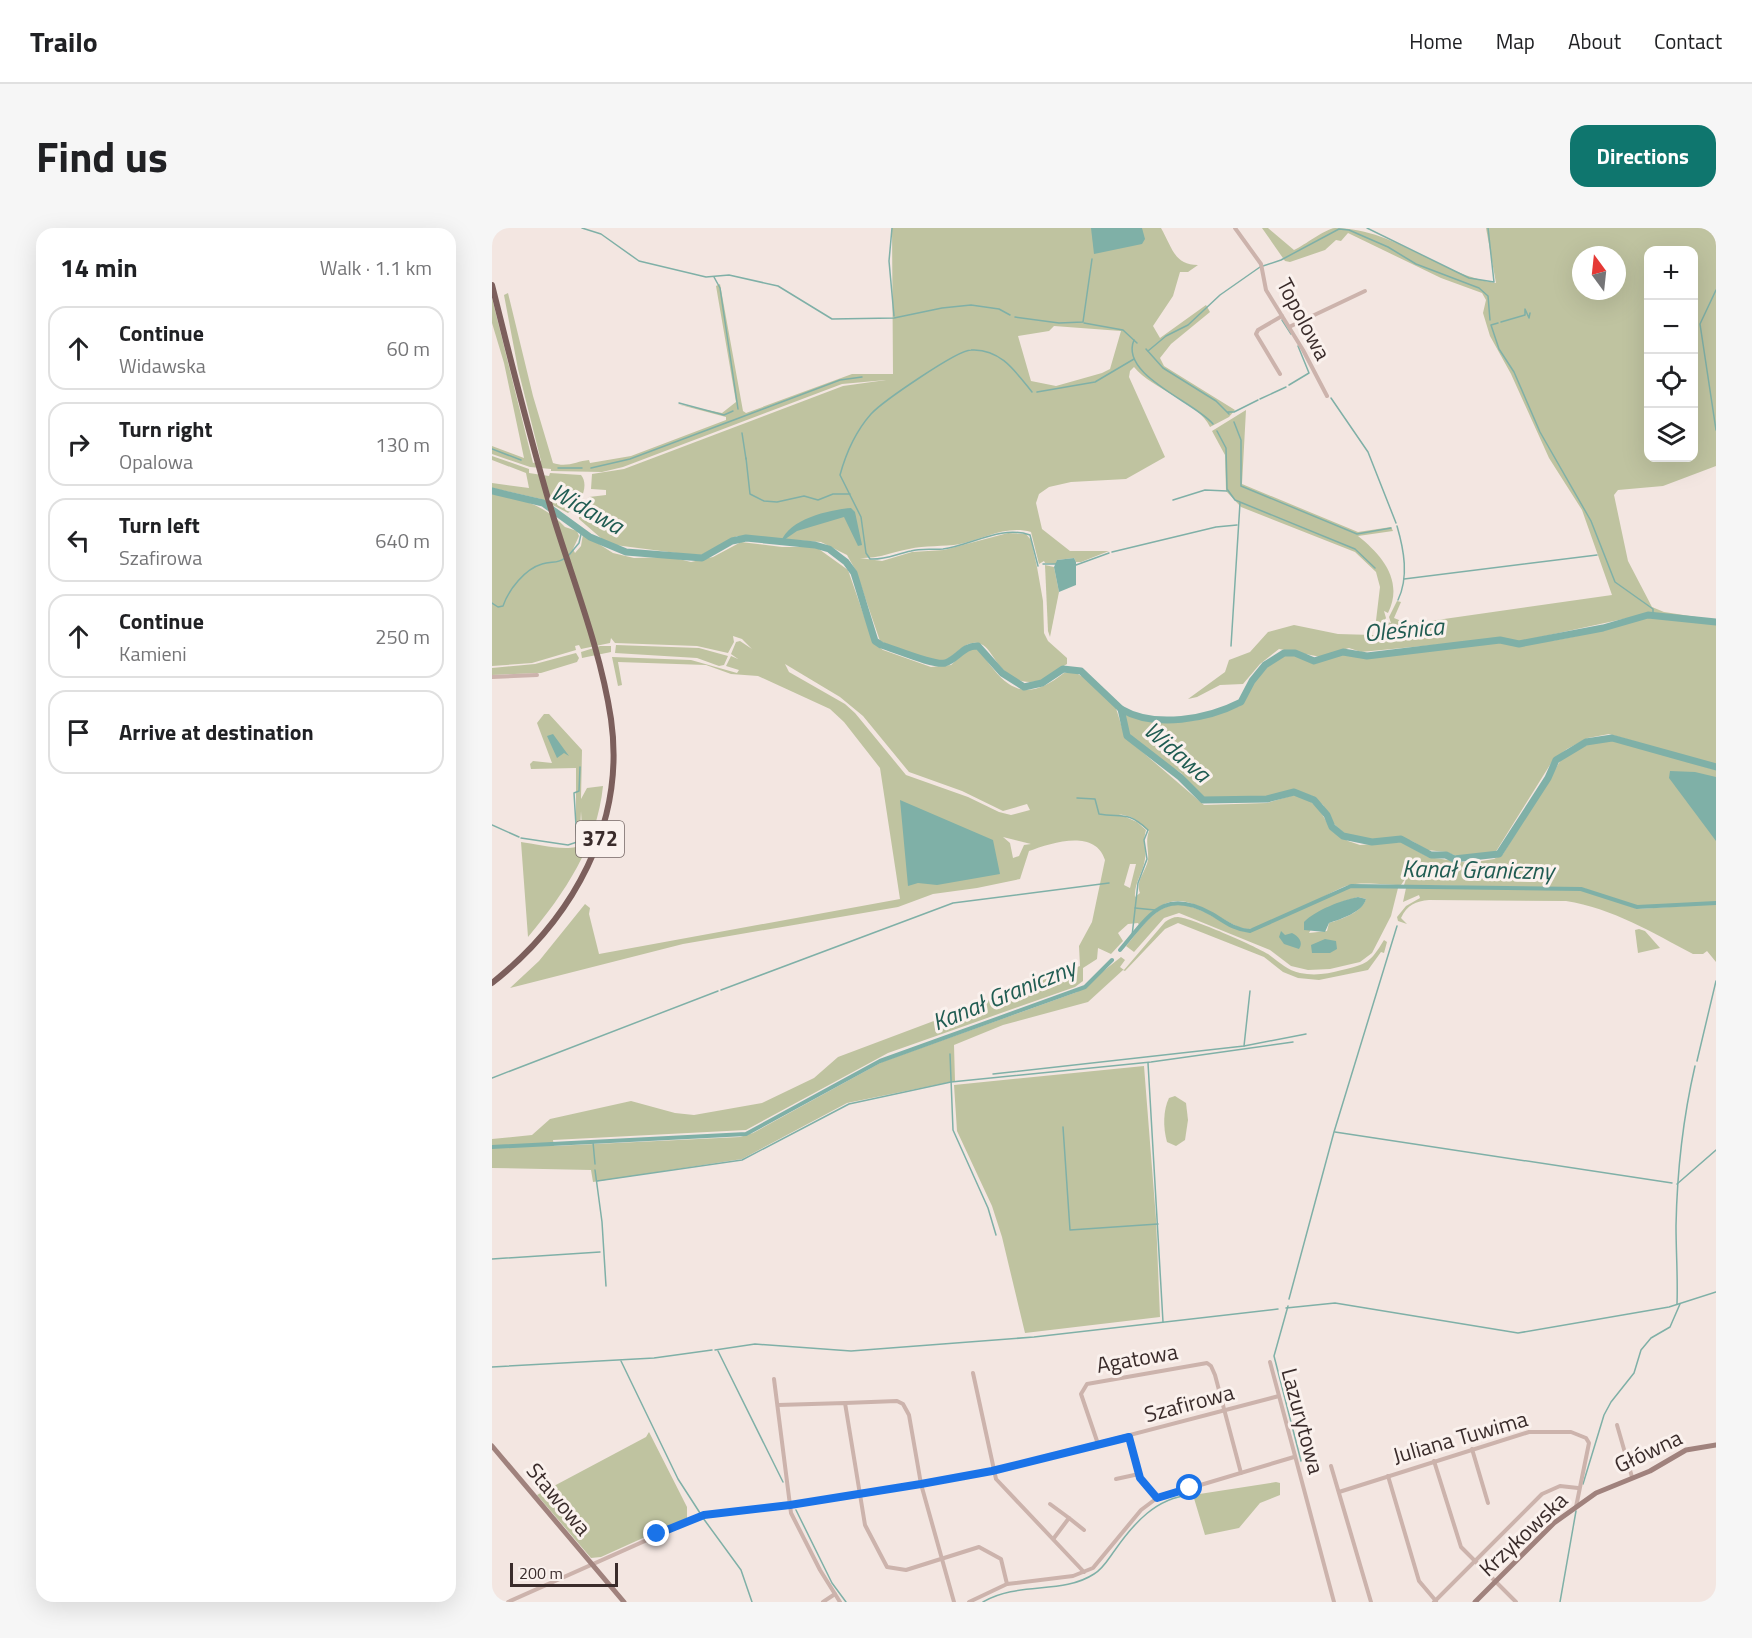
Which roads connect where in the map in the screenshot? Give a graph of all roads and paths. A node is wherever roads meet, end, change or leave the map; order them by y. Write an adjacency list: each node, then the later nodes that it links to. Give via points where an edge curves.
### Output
1 (1235, 228): 4 (street, Topolowa, via 1262,265 1264,286)
2 (492, 285): 10 (main road, 372, via 537,462 598,660 611,718 614,758 600,840 575,891 533,945)
3 (1365, 291): 5 (street)
4 (1282, 316): 5 (street, Topolowa); 6 (street, via 1256,334)
5 (1289, 327): 7 (street, Topolowa)
6 (1280, 374)
7 (1327, 396)
8 (537, 675): 9 (street)
9 (492, 676)
10 (492, 983)
11 (1270, 1362): 14 (street, Lazurytowa)
12 (973, 1373): 27 (street)
13 (774, 1379): 16 (street)
14 (1279, 1396): 17 (street, Szafirowa); 24 (street, Lazurytowa)
15 (845, 1403): 16 (street); 33 (street, via 903,1404 909,1415); 37 (street)
16 (778, 1405): 41 (street)
17 (1225, 1410): 19 (street, Szafirowa); 20 (street, Agatowa, via 1214,1370 1207,1364 1087,1384 1081,1394); 29 (street)
18 (1617, 1425): 31 (street)
19 (1129, 1437): 20 (street, Szafirowa); 28 (street)
20 (1098, 1444): 27 (street, Szafirowa)
21 (1716, 1445): 31 (street, Główna, via 1691,1448)
22 (492, 1446): 48 (street, Stawowa)
23 (1472, 1449): 25 (street, Juliana Tuwima); 34 (street, Juliana Tuwima, via 1519,1434 1571,1432 1589,1443); 39 (street)
24 (1294, 1457): 29 (street); 63 (street, Lazurytowa)
25 (1434, 1461): 30 (street, Juliana Tuwima); 47 (street, via 1457,1541)
26 (1331, 1466): 35 (street)
27 (992, 1471): 33 (street, Szafirowa); 45 (street)
28 (1139, 1473): 32 (street); 38 (street)
29 (1241, 1473): 38 (street)
30 (1388, 1476): 35 (street, Juliana Tuwima); 54 (street, via 1419,1581)
31 (1632, 1477): 36 (street, Główna)
32 (1116, 1479)
33 (921, 1484): 37 (street, Szafirowa); 46 (street)
34 (1578, 1488): 42 (street); 47 (street, via 1560,1486 1542,1494)
35 (1339, 1492): 64 (street)
36 (1596, 1493): 42 (street, Krzykowska)
37 (860, 1494): 41 (street, Szafirowa); 46 (street, via 865,1526 887,1567 900,1571)
38 (1157, 1498): 49 (street, via 1141,1510 1093,1568)
39 (1488, 1503)
40 (1050, 1504): 43 (street)
41 (790, 1505): 48 (street, Szafirowa, via 704,1515); 52 (street, via 819,1570)
42 (1576, 1507): 50 (street, Krzykowska, via 1554,1523)
43 (1069, 1518): 44 (street); 45 (street)
44 (1084, 1530)
45 (1053, 1538): 49 (street)
46 (942, 1559): 51 (street, via 979,1547 985,1549 1001,1559); 61 (street)
47 (1475, 1561): 50 (street); 54 (street)
48 (592, 1564): 57 (street, Szafirowa); 58 (street, Stawowa)
49 (1084, 1572): 51 (street)
50 (1496, 1581): 55 (street); 65 (street, Krzykowska)
51 (1007, 1584): 62 (street)
52 (835, 1594): 59 (street); 60 (street)
53 (492, 1595): 56 (street)
54 (1435, 1601)
55 (1512, 1601)
56 (495, 1602)
57 (508, 1602)
58 (624, 1602)
59 (823, 1602)
60 (840, 1602)
61 (954, 1602)
62 (969, 1602)
63 (1334, 1602)
64 (1371, 1602)
65 (1475, 1602)

